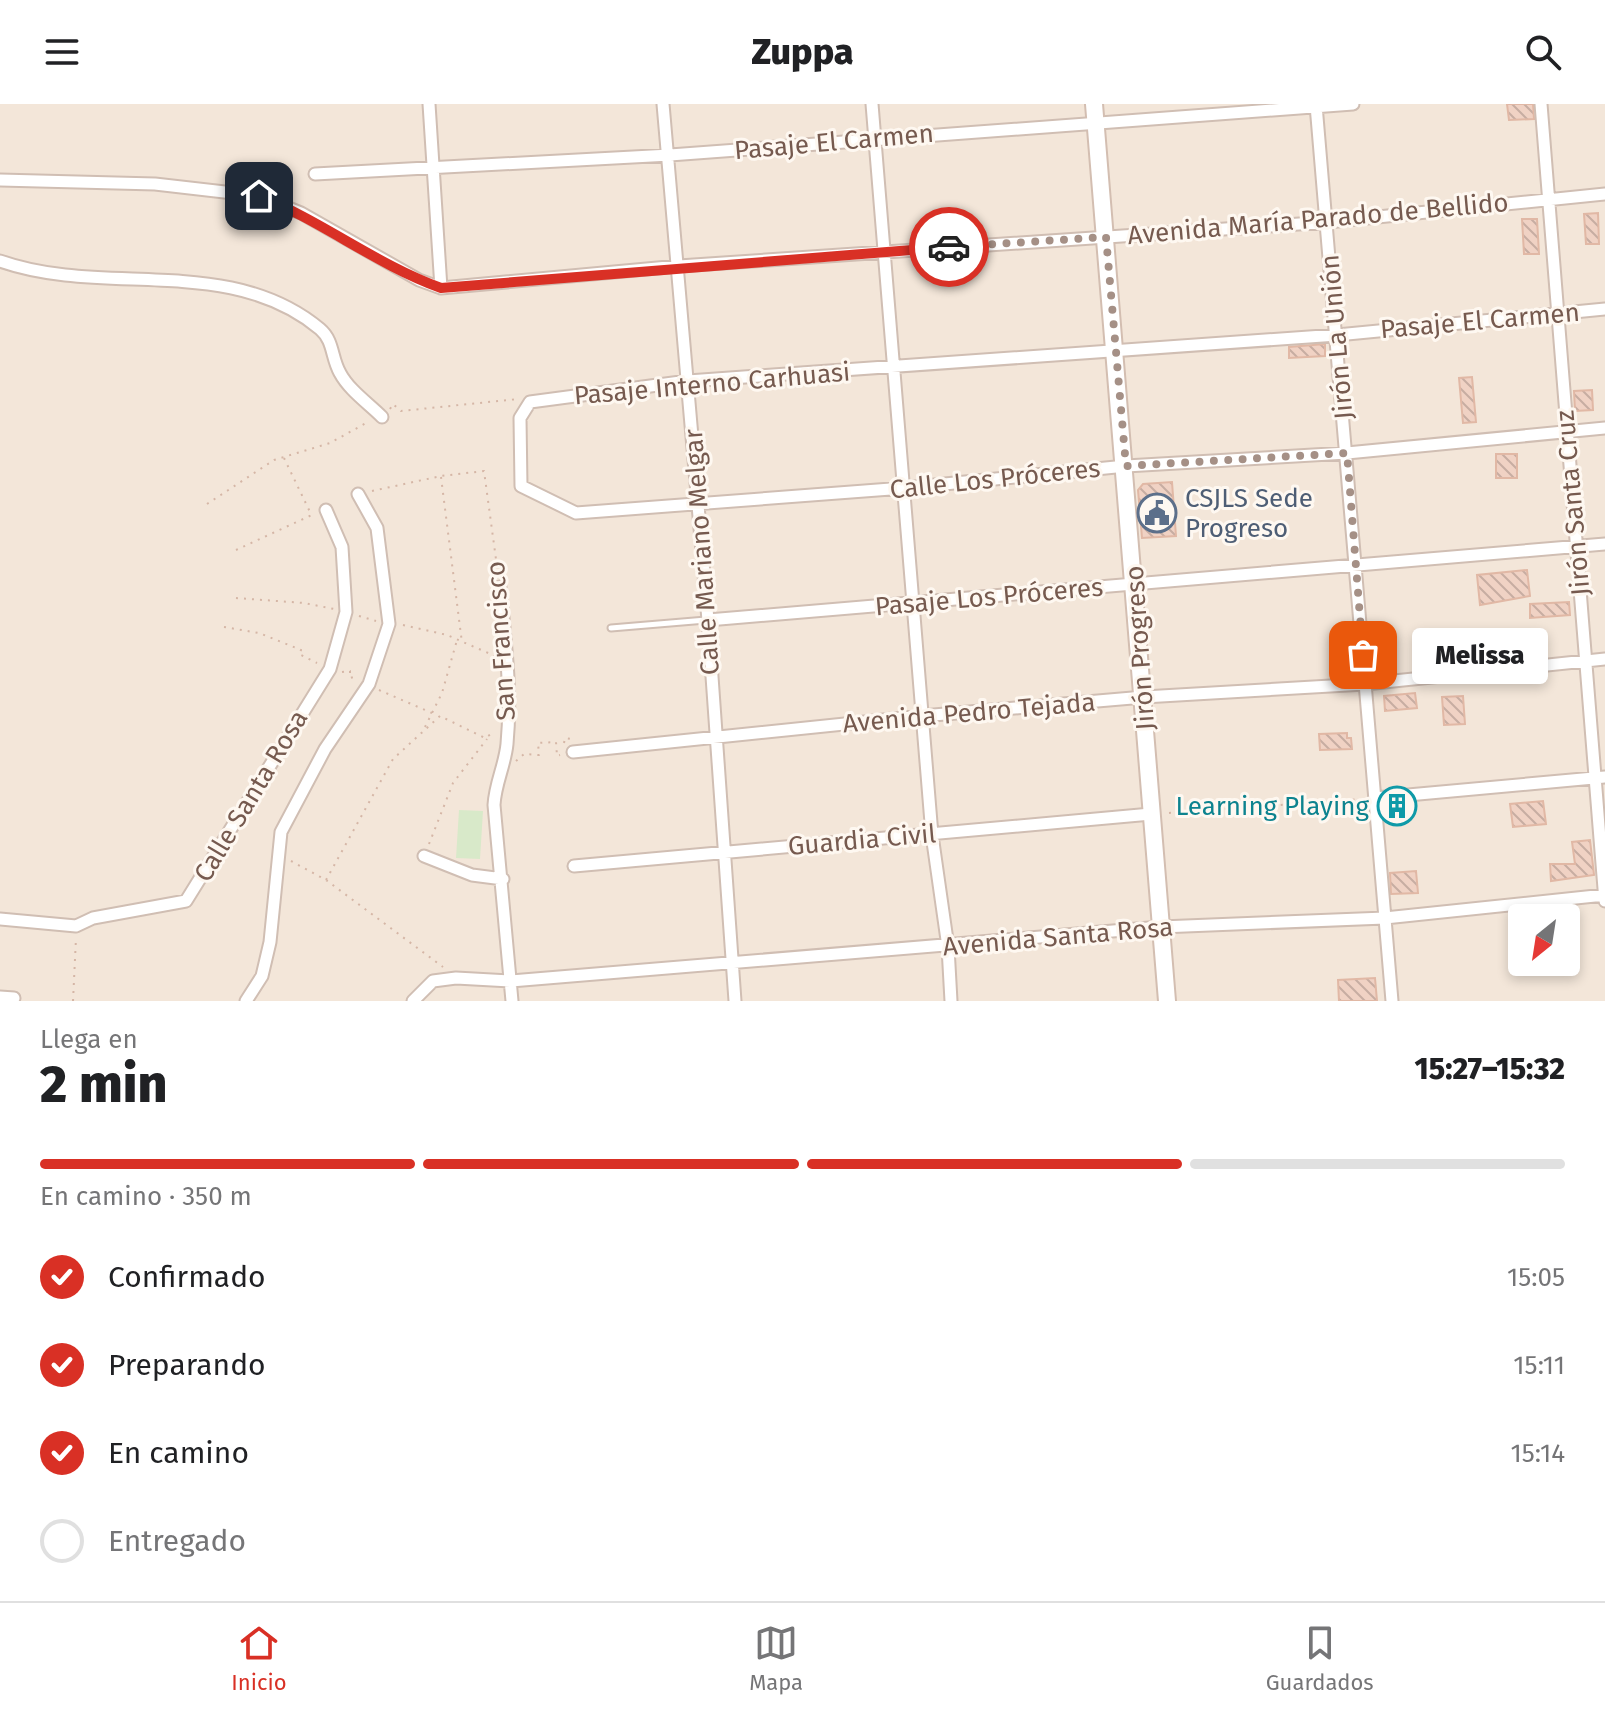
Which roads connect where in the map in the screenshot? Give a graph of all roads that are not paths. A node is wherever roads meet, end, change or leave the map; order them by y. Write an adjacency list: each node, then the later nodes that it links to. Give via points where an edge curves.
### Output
1 (429, 104): 10 (street)
2 (663, 104): 9 (street, Calle Mariano Melgar)
3 (872, 104): 8 (street)
4 (1353, 104): 6 (street, Pasaje El Carmen)
5 (1541, 104): 14 (street, Jirón Santa Cruz)
6 (1316, 106): 7 (street, Pasaje El Carmen); 15 (street, Jirón La Unión)
7 (1094, 113): 8 (street, Pasaje El Carmen); 16 (street, Jirón Progreso)
8 (875, 138): 9 (street, Pasaje El Carmen); 17 (street)
9 (670, 155): 10 (street, Pasaje El Carmen); 19 (street, Calle Mariano Melgar)
10 (433, 168): 11 (street, Pasaje El Carmen); 20 (street)
11 (315, 174)
12 (0, 180): 20 (street, Avenida María Parado de Bellido, via 155,184 259,196)
13 (1605, 194): 14 (street, Avenida María Parado de Bellido)
14 (1548, 198): 15 (street, Avenida María Parado de Bellido); 22 (street, Jirón Santa Cruz)
15 (1328, 222): 16 (street, Avenida María Parado de Bellido); 23 (street, Jirón La Unión)
16 (1106, 237): 17 (street, Avenida María Parado de Bellido); 24 (street, Jirón Progreso)
17 (884, 252): 19 (street, Avenida María Parado de Bellido); 25 (street)
18 (0, 261): 27 (street, via 98,278 171,278 274,299 331,341 338,371)
19 (679, 266): 20 (street, Avenida María Parado de Bellido); 26 (street, Calle Mariano Melgar)
20 (441, 288)
21 (1605, 309): 22 (street, Pasaje El Carmen)
22 (1557, 313): 23 (street, Pasaje El Carmen); 29 (street, Jirón Santa Cruz)
23 (1337, 335): 24 (street, Pasaje El Carmen); 30 (street, Jirón La Unión)
24 (1116, 350): 25 (street, Pasaje Interno Carhuasi); 31 (street, Jirón Progreso)
25 (893, 369): 26 (street, Pasaje Interno Carhuasi); 32 (street)
26 (688, 381): 34 (street, Calle Mariano Melgar); 36 (street, Pasaje Interno Carhuasi, via 530,402 520,418 521,486)
27 (382, 417)
28 (1605, 428): 29 (street, Calle Los Próceres)
29 (1567, 432): 30 (street, Calle Los Próceres); 38 (street, Jirón Santa Cruz)
30 (1347, 453): 31 (street, Calle Los Próceres); 39 (street, Jirón La Unión)
31 (1126, 466): 32 (street, Calle Los Próceres); 40 (street, Jirón Progreso)
32 (904, 488): 34 (street, Calle Los Próceres); 42 (street)
33 (358, 494): 70 (street, via 377,528 388,621 369,682 325,749 281,832 262,976)
34 (698, 501): 36 (street, Calle Los Próceres); 43 (street, Calle Mariano Melgar)
35 (326, 510): 63 (street, Calle Santa Rosa, via 342,547 346,612 330,669 186,901 93,918 76,926)
36 (576, 513)
37 (1605, 544): 38 (street, Pasaje Los Próceres)
38 (1577, 546): 39 (street, Pasaje Los Próceres); 46 (street, Jirón Santa Cruz)
39 (1356, 567): 40 (street, Pasaje Los Próceres); 47 (street, Jirón La Unión)
40 (1135, 585): 42 (street, Pasaje Los Próceres); 48 (street, Jirón Progreso)
41 (500, 587): 59 (street, San Francisco, via 511,695 507,749 494,805)
42 (913, 603): 43 (street, Pasaje Los Próceres); 49 (street)
43 (708, 620): 44 (lane); 50 (street, Calle Mariano Melgar)
44 (611, 628)
45 (1605, 659): 46 (street, Avenida Pedro Tejada)
46 (1586, 661): 47 (street, Avenida Pedro Tejada); 52 (street, Jirón Santa Cruz)
47 (1365, 684): 48 (street, Avenida Pedro Tejada); 53 (street, Jirón La Unión)
48 (1144, 697): 49 (street, Avenida Pedro Tejada); 54 (street, Jirón Progreso)
49 (922, 716): 50 (street, Avenida Pedro Tejada); 55 (street)
50 (716, 739): 51 (street, Avenida Pedro Tejada); 56 (street, Calle Mariano Melgar)
51 (573, 752)
52 (1600, 777): 53 (street); 60 (street, Jirón Santa Cruz)
53 (1375, 798): 62 (street, Jirón La Unión)
54 (1151, 814): 55 (street, Guardia Civil); 64 (street, Jirón Progreso)
55 (932, 835): 56 (street, Guardia Civil); 65 (street)
56 (724, 851): 58 (street, Guardia Civil); 66 (street, Calle Mariano Melgar)
57 (424, 856): 59 (street, via 472,875)
58 (574, 866)
59 (503, 879): 67 (street, San Francisco)
60 (1605, 895): 61 (street, Jirón Santa Cruz); 62 (street, Avenida Santa Rosa)
61 (1605, 901)
62 (1385, 918): 64 (street, Avenida Santa Rosa); 76 (street, Jirón La Unión)
63 (0, 919)
64 (1161, 927): 65 (street, Avenida Santa Rosa); 75 (street, Jirón Progreso)
65 (948, 947): 66 (street, Avenida Santa Rosa); 74 (street)
66 (733, 963): 67 (street, Avenida Santa Rosa); 73 (street, Calle Mariano Melgar)
67 (511, 981): 71 (street, Avenida Santa Rosa, via 433,981); 72 (street, San Francisco)
68 (0, 997): 69 (street)
69 (14, 998)
70 (246, 1001)
71 (413, 1001)
72 (512, 1001)
73 (735, 1001)
74 (951, 1001)
75 (1167, 1001)
76 (1392, 1001)

